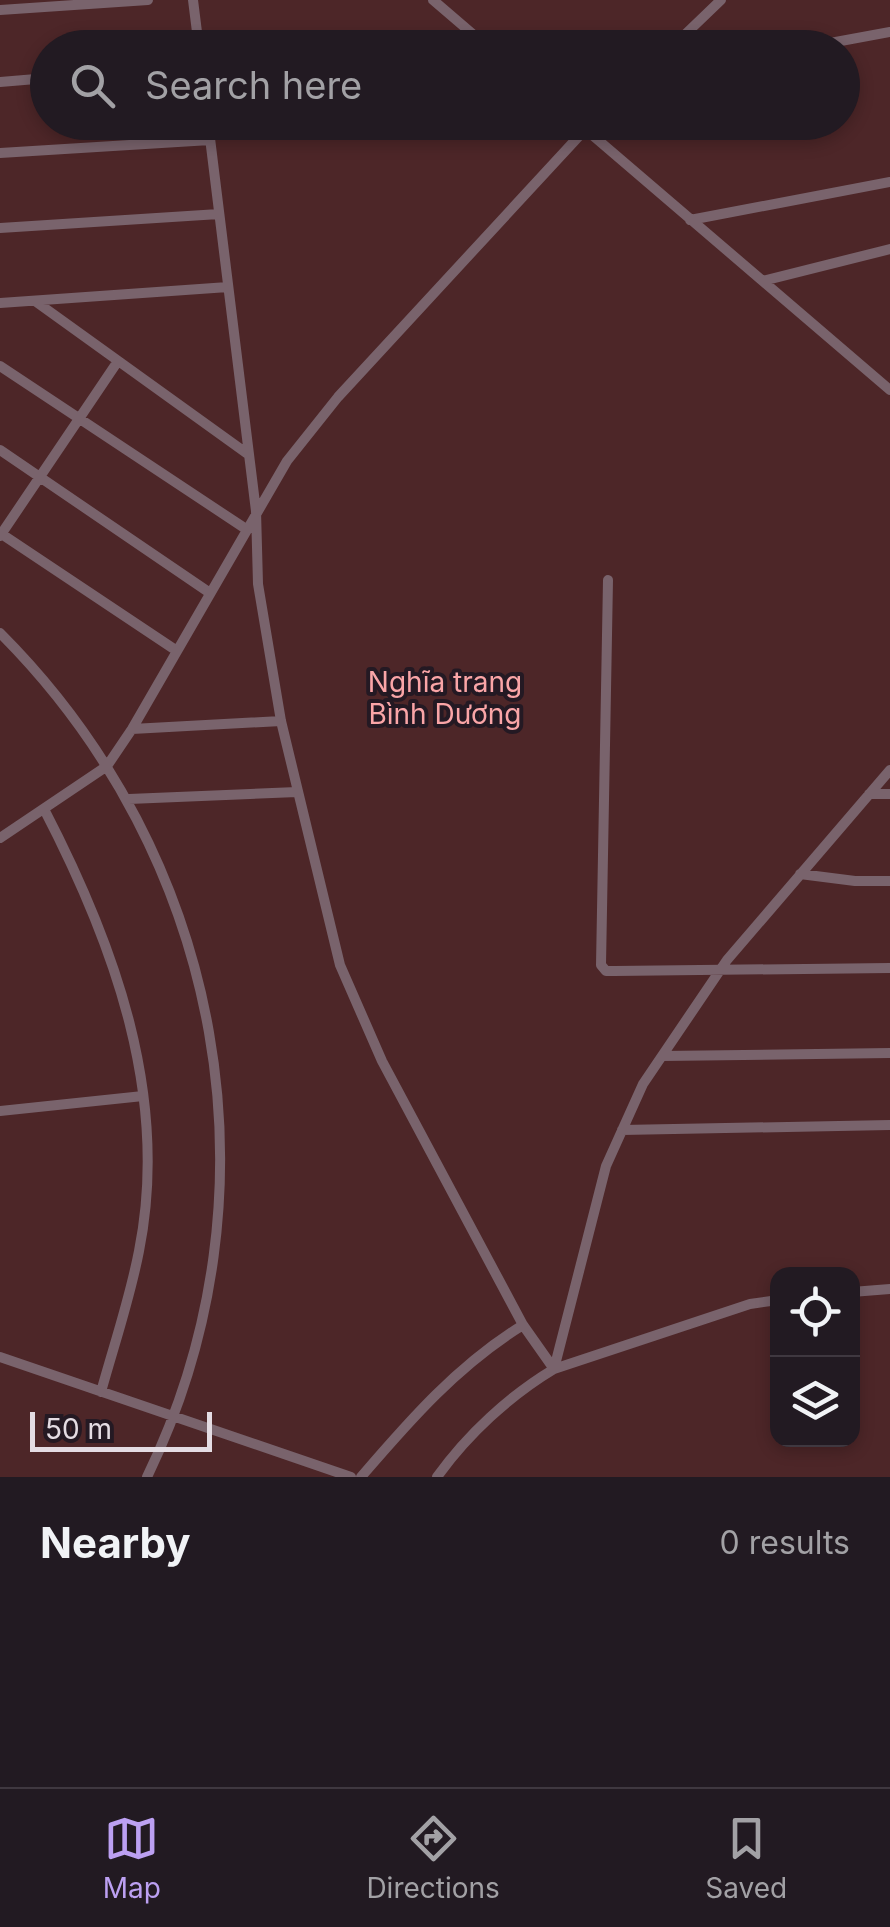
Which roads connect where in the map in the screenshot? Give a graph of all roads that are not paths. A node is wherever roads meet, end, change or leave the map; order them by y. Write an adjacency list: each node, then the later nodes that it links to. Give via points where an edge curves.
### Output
1 (148, 0): 5 (lane)
2 (193, 0): 6 (lane)
3 (433, 0): 7 (lane)
4 (721, 0): 8 (lane)
5 (0, 10)
6 (197, 30)
7 (468, 30)
8 (690, 30)
9 (890, 32): 10 (lane)
10 (860, 38)
11 (30, 80): 12 (lane)
12 (0, 82)
13 (210, 140): 16 (lane); 18 (lane)
14 (571, 140): 33 (lane, via 338,397)
15 (602, 140): 19 (lane)
16 (0, 153)
17 (890, 182): 19 (lane)
18 (220, 214): 20 (lane); 23 (lane)
19 (690, 220): 22 (lane)
20 (0, 228)
21 (890, 249): 22 (lane)
22 (762, 281): 28 (lane)
23 (228, 287): 24 (lane); 31 (lane)
24 (34, 301): 25 (lane); 26 (lane)
25 (0, 303)
26 (118, 360): 29 (lane); 31 (lane)
27 (0, 366): 29 (lane)
28 (890, 390)
29 (80, 419): 32 (lane); 34 (lane)
30 (0, 450): 32 (lane)
31 (249, 454): 33 (lane)
32 (41, 478): 35 (lane); 37 (lane)
33 (256, 512): 34 (lane); 40 (lane, via 258,584)
34 (246, 529): 37 (lane)
35 (0, 535): 39 (lane)
36 (608, 580): 53 (lane, via 601,965 614,971)
37 (210, 594): 39 (lane)
38 (0, 634): 42 (lane)
39 (177, 651): 41 (lane)
40 (280, 721): 41 (lane); 44 (lane)
41 (132, 729): 42 (lane)
42 (107, 766): 47 (lane); 48 (lane)
43 (890, 770): 45 (lane)
44 (298, 792): 47 (lane); 63 (lane, via 340,965 382,1061)
45 (869, 794): 46 (lane); 50 (lane)
46 (890, 794)
47 (128, 799): 67 (lane, via 191,951 218,1109 212,1269)
48 (44, 808): 49 (lane); 56 (lane, via 106,942)
49 (0, 838)
50 (800, 874): 51 (lane); 53 (lane)
51 (890, 880)
52 (890, 968): 53 (lane)
53 (719, 971): 55 (lane)
54 (890, 1053): 55 (lane)
55 (662, 1056): 59 (lane)
56 (143, 1096): 57 (lane); 66 (lane, via 148,1146 139,1250)
57 (0, 1111)
58 (890, 1125): 59 (lane)
59 (622, 1130): 65 (lane, via 606,1166)
60 (890, 1289): 61 (lane)
61 (860, 1291)
62 (770, 1301): 65 (lane)
63 (523, 1325): 65 (lane); 70 (lane, via 453,1376)
64 (0, 1357): 66 (lane)
65 (554, 1369): 71 (lane, via 473,1434)
66 (101, 1392): 67 (lane)
67 (173, 1416): 68 (lane); 69 (lane)
68 (147, 1477)
69 (352, 1477)
70 (362, 1477)
71 (436, 1477)

